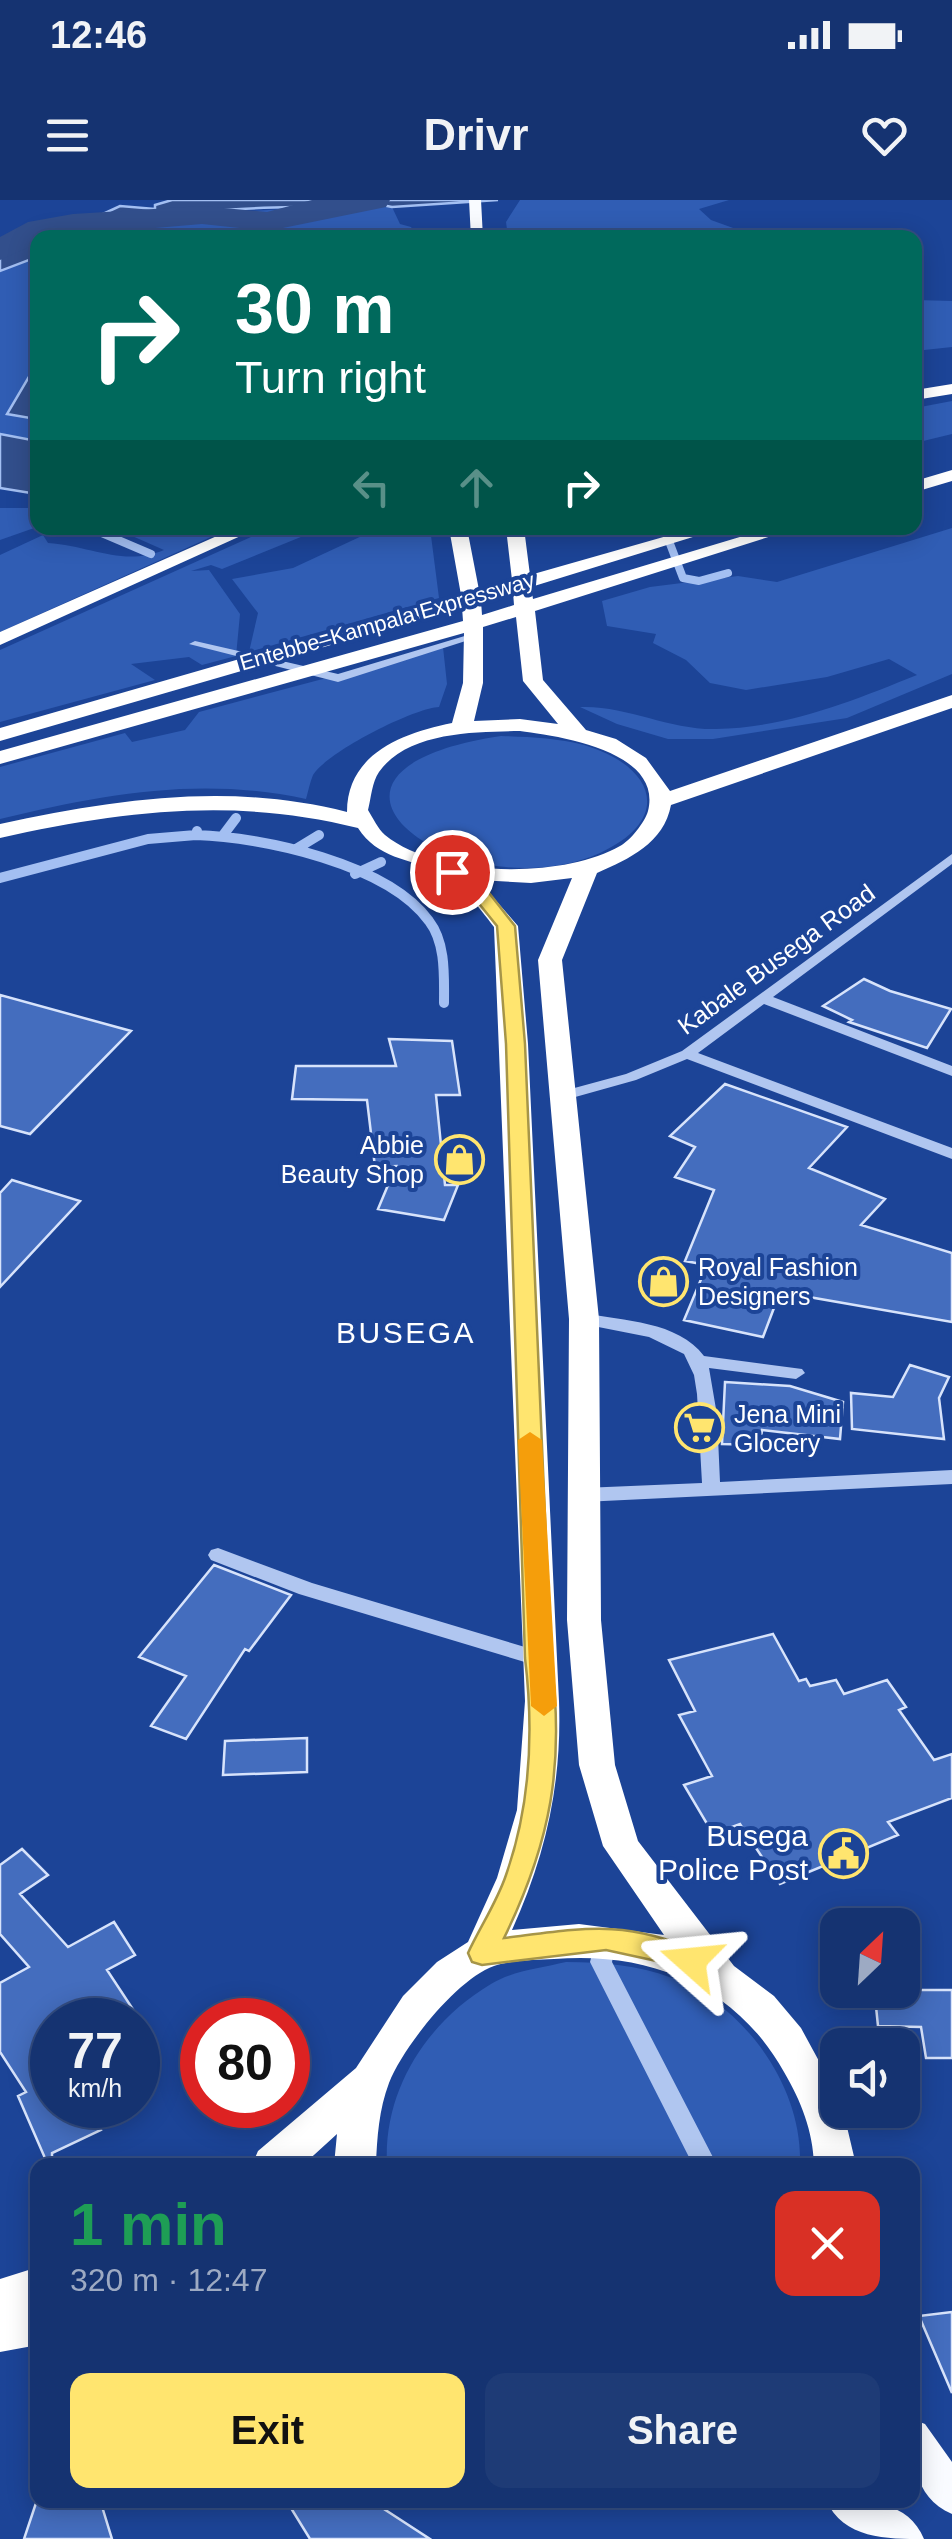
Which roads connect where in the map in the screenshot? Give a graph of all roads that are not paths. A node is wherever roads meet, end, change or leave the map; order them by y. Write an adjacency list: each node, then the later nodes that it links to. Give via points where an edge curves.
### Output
1 (475, 202): 2 (main road)
2 (477, 230)
3 (952, 390): 4 (highway)
4 (922, 394)
5 (952, 455): 6 (highway)
6 (922, 464)
7 (952, 475): 8 (highway)
8 (922, 485)
9 (234, 535): 15 (highway)
10 (459, 535): 14 (highway)
11 (516, 535): 19 (highway, via 533,682)
12 (690, 535): 20 (highway, Entebbe–Kampala Expressway)
13 (763, 535): 21 (highway, Entebbe–Kampala Expressway)
14 (472, 637): 16 (street, via 338,678); 18 (highway, via 472,705)
15 (0, 639)
16 (195, 644)
17 (952, 702): 22 (highway)
18 (460, 728): 19 (highway, via 520,725); 23 (highway, via 404,745 367,772 358,788)
19 (578, 734): 22 (highway, via 632,757 654,778)
20 (0, 735)
21 (0, 758)
22 (662, 801): 26 (highway, via 654,826 628,850)
23 (363, 823): 24 (highway, via 297,805 219,798 135,802); 27 (highway, via 396,852)
24 (0, 831)
25 (952, 858): 28 (street, Kabale Busega Road)
26 (588, 867): 27 (highway, via 522,877); 31 (highway, via 550,960)
27 (452, 872): 40 (highway, via 506,926)
28 (762, 998): 29 (street, Kabale Busega Road); 30 (street)
29 (687, 1054): 31 (street, Kabale Busega Road); 32 (street)
30 (952, 1071)
31 (560, 1096): 33 (highway)
32 (952, 1154)
33 (584, 1319): 34 (street, via 658,1335 691,1350); 38 (highway)
34 (697, 1361): 35 (street); 37 (street, via 704,1374)
35 (796, 1373)
36 (952, 1477): 37 (street)
37 (711, 1488): 38 (street)
38 (583, 1496): 43 (highway, via 584,1620 597,1766 621,1846)
39 (218, 1554): 40 (street, via 306,1589)
40 (538, 1658): 42 (highway, via 546,1718 539,1804 520,1877)
41 (606, 1938): 42 (highway); 43 (highway, via 664,1950); 47 (street, via 601,1962)
42 (482, 1953): 44 (highway, via 427,1997)
43 (718, 1972): 48 (highway, via 798,2054 828,2120)
44 (369, 2080): 45 (highway); 46 (highway)
45 (280, 2158)
46 (356, 2158)
47 (701, 2158)
48 (834, 2158)
49 (30, 2291): 50 (highway)
50 (0, 2300)
51 (30, 2325): 52 (highway)
52 (0, 2331)
53 (920, 2449): 54 (main road)
54 (952, 2495)
55 (857, 2508): 56 (main road)
56 (905, 2539)

